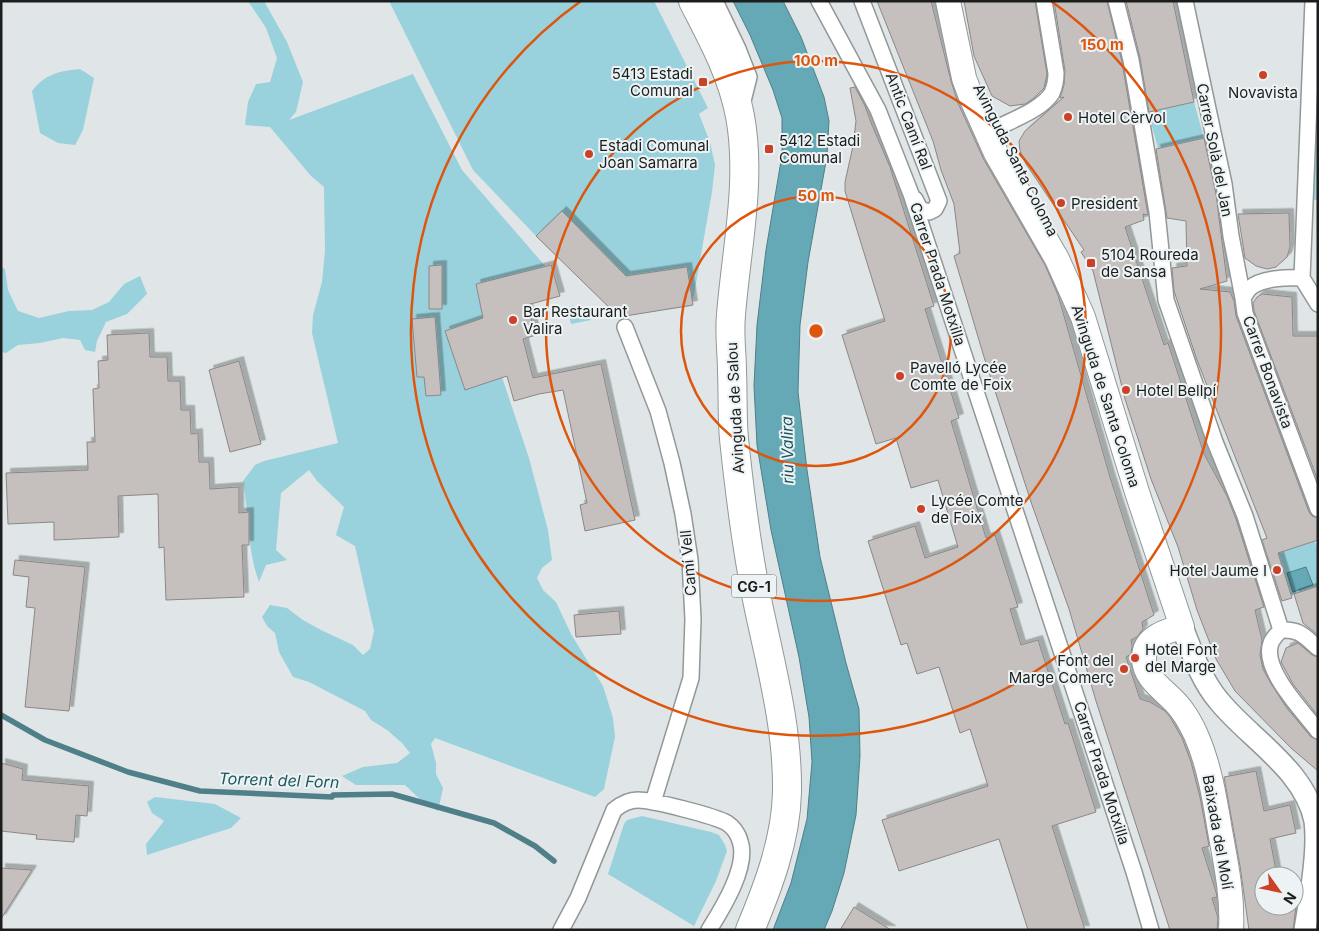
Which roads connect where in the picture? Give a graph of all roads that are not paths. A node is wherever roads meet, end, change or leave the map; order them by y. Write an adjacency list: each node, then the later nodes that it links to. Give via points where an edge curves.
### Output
1 (693, 1): 10 (highway, Avinguda de Salou / CG-1, via 726,67)
2 (715, 1): 10 (street, via 750,77)
3 (818, 1): 12 (street, Carrer Prada Motxilla, via 878,110)
4 (862, 1): 12 (street, Antic Camí Ral, via 939,201 936,209 929,212 920,209)
5 (1044, 1): 11 (street, via 1056,73 1055,85 1040,105)
6 (1116, 1): 20 (street, via 1131,60 1157,212 1166,300 1215,442 1245,516)
7 (1185, 1): 14 (street, Carrer Solà del Jan, via 1224,184)
8 (1313, 1): 13 (street)
9 (948, 2): 11 (main road, Avinguda Santa Coloma, via 965,60 985,103)
10 (740, 114): 26 (highway, Avinguda de Salou / CG-1, via 745,161 730,319 734,436 752,571 783,730 787,795)
11 (993, 130): 18 (main road, Avinguda de Santa Coloma, via 996,153 1057,259 1083,317)
12 (912, 194): 31 (street, Carrer Prada Motxilla)
13 (1302, 278): 14 (street, Carrer Bonavista, via 1289,277 1256,284); 15 (street)
14 (1243, 298): 17 (street, Carrer Bonavista)
15 (1318, 304)
16 (625, 328): 25 (street, Camí Vell, via 658,411 683,514 690,560 691,678)
17 (1318, 509)
18 (1175, 603): 19 (main road, Avinguda de Santa Coloma); 21 (main road, Baixada del Molí, via 1173,614)
19 (1182, 627): 21 (main road); 24 (street, Avinguda de Santa Coloma, via 1214,694 1247,731)
20 (1280, 630): 22 (street, via 1293,629); 23 (street, via 1270,644 1272,666)
21 (1158, 634): 32 (main road, Baixada del Molí, via 1144,656 1146,667 1152,679 1181,709 1197,737 1213,791 1226,864)
22 (1318, 648)
23 (1318, 730)
24 (1311, 789): 33 (street, Avinguda de Santa Coloma, via 1317,837)
25 (653, 802): 27 (street, via 636,800 614,810 578,898); 28 (street, via 727,824 741,843 738,873)
26 (778, 851): 29 (highway, Avinguda de Salou / CG-1, via 762,888); 30 (highway, Avinguda de Salou / CG-1)
27 (561, 930)
28 (709, 930)
29 (736, 930)
30 (750, 930)
31 (1151, 930)
32 (1231, 930)
33 (1305, 930)

